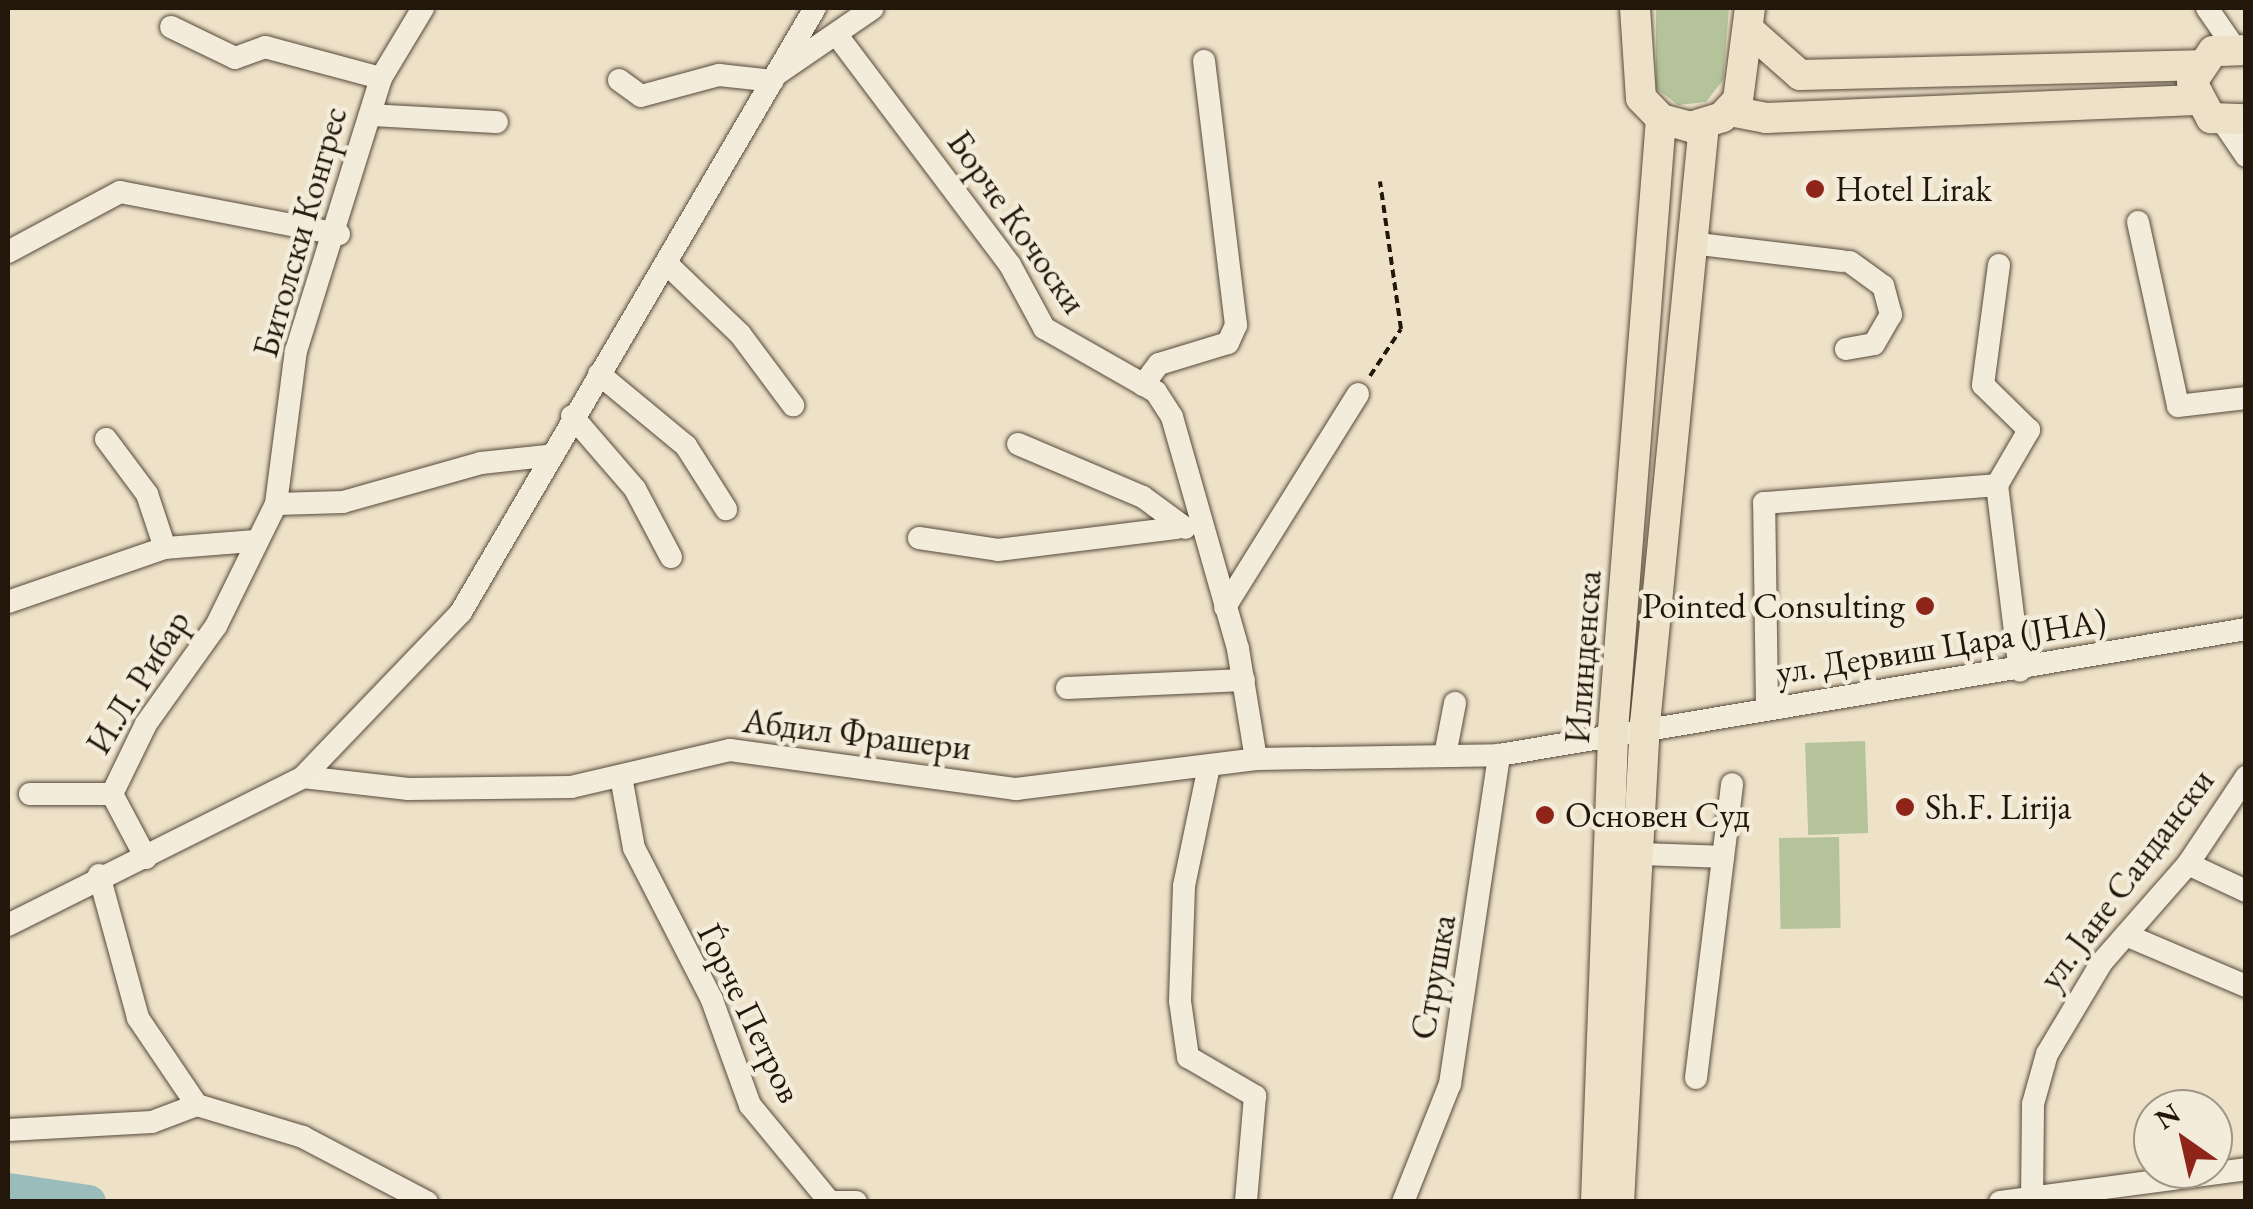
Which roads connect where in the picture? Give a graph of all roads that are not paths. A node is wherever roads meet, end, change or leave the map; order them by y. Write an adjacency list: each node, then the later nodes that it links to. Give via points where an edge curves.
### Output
1 (423, 8): 12 (street, Битолски Конгрес)
2 (815, 8): 13 (street)
3 (873, 8): 8 (street)
4 (1636, 8): 18 (main road, via 1635,84)
5 (2208, 10): 9 (street); 11 (street)
6 (1749, 19): 11 (main road, via 1800,75); 17 (main road, Илинденска, via 1745,84)
7 (171, 27): 12 (street, via 236,58 265,47)
8 (839, 38): 13 (street); 30 (street, Борче Кочоски, via 1010,265 1044,328)
9 (2240, 48): 11 (main road)
10 (1204, 61): 30 (street, via 1236,325 1228,343 1160,364)
11 (2201, 61): 15 (main road)
12 (381, 78): 16 (street, Битолски Конгрес)
13 (775, 78): 14 (street, via 697,78 641,96); 26 (street)
14 (620, 80)
15 (2196, 100): 17 (main road); 19 (main road)
16 (371, 115): 20 (street); 23 (street, Битолски Конгрес)
17 (1717, 118): 18 (main road); 24 (main road, Илинденска)
18 (1661, 119): 56 (main road, Илинденска)
19 (2234, 120): 21 (street)
20 (497, 122)
21 (2246, 156)
22 (2138, 222): 32 (street, via 2178,406)
23 (339, 234): 25 (street, via 120,192); 39 (street, Битолски Конгрес, via 296,350)
24 (1690, 243): 28 (street, via 1846,261 1883,286 1891,315 1874,344); 55 (main road, Илинденска)
25 (8, 252)
26 (668, 265): 29 (street); 33 (street, via 740,334)
27 (2000, 265): 38 (street, via 1983,385 2029,430)
28 (1846, 349)
29 (598, 374): 34 (street); 40 (street, via 686,446)
30 (1143, 385): 42 (street, Борче Кочоски, via 1172,418)
31 (1358, 394): 48 (street)
32 (2246, 398)
33 (793, 405)
34 (572, 416): 37 (street); 46 (street, via 635,489)
35 (106, 440): 45 (street, via 147,494)
36 (1018, 444): 41 (street, via 1143,497)
37 (545, 456): 39 (street, via 481,463 342,502); 62 (street, via 461,612)
38 (1997, 485): 50 (street); 54 (street, via 1764,503)
39 (276, 504): 44 (street, Битолски Конгрес)
40 (726, 510)
41 (1176, 528): 42 (street); 43 (street, via 998,550)
42 (1203, 528): 48 (street, Борче Кочоски)
43 (919, 538)
44 (254, 541): 45 (street); 66 (street, И.Л. Рибар, via 216,626 146,724)
45 (165, 548): 47 (street)
46 (671, 558)
47 (8, 602)
48 (1225, 607): 51 (street, Борче Кочоски)
49 (2246, 629): 50 (street, ул. Дервиш Цара (ЈНА))
50 (2020, 671): 54 (street, ул. Дервиш Цара (ЈНА))
51 (1244, 680): 52 (street); 59 (street, Борче Кочоски)
52 (1068, 688)
53 (1454, 703): 57 (street)
54 (1767, 707): 55 (street, ул. Дервиш Цара (ЈНА))
55 (1645, 724): 56 (street, ул. Дервиш Цара (ЈНА)); 67 (main road, Илинденска)
56 (1614, 730): 58 (street, Абдил Фрашери); 87 (main road, Илинденска)
57 (1444, 754): 58 (street, Абдил Фрашери); 59 (street, Абдил Фрашери)
58 (1499, 755): 86 (street, Струшка, via 1450,1084)
59 (1256, 759): 60 (street, Абдил Фрашери)
60 (1208, 771): 63 (street, Абдил Фрашери, via 1016,788 730,750); 85 (street, via 1184,886 1183,1040 1206,1072 1239,1080 1256,1096)
61 (2246, 777): 70 (street, ул. Јане Сандански)
62 (303, 778): 63 (street, Абдил Фрашери, via 506,792); 69 (street)
63 (622, 782): 82 (street, Ѓорче Петров, via 634,848 712,1000 750,1106)
64 (1732, 784): 68 (street)
65 (30, 794): 66 (street)
66 (112, 794): 69 (street, И.Л. Рибар)
67 (1638, 854): 68 (street); 88 (main road, Илинденска)
68 (1723, 857): 76 (street)
69 (146, 858): 71 (street)
70 (2188, 864): 72 (street); 74 (street, ул. Јане Сандански)
71 (99, 874): 73 (street); 77 (street, via 138,1018)
72 (2246, 891)
73 (8, 925)
74 (2126, 935): 75 (street); 81 (street, ул. Јане Сандански, via 2046,1054 2033,1104)
75 (2246, 986)
76 (1696, 1078)
77 (197, 1105): 78 (street, via 152,1122); 83 (street, via 303,1137)
78 (8, 1130)
79 (2246, 1169): 80 (street)
80 (2076, 1196): 81 (street)
81 (2033, 1199): 89 (street)
82 (828, 1201): 84 (street)
83 (427, 1202)
84 (856, 1202)
85 (1246, 1202)
86 (1403, 1202)
87 (1596, 1202)
88 (1620, 1202)
89 (2000, 1202)

